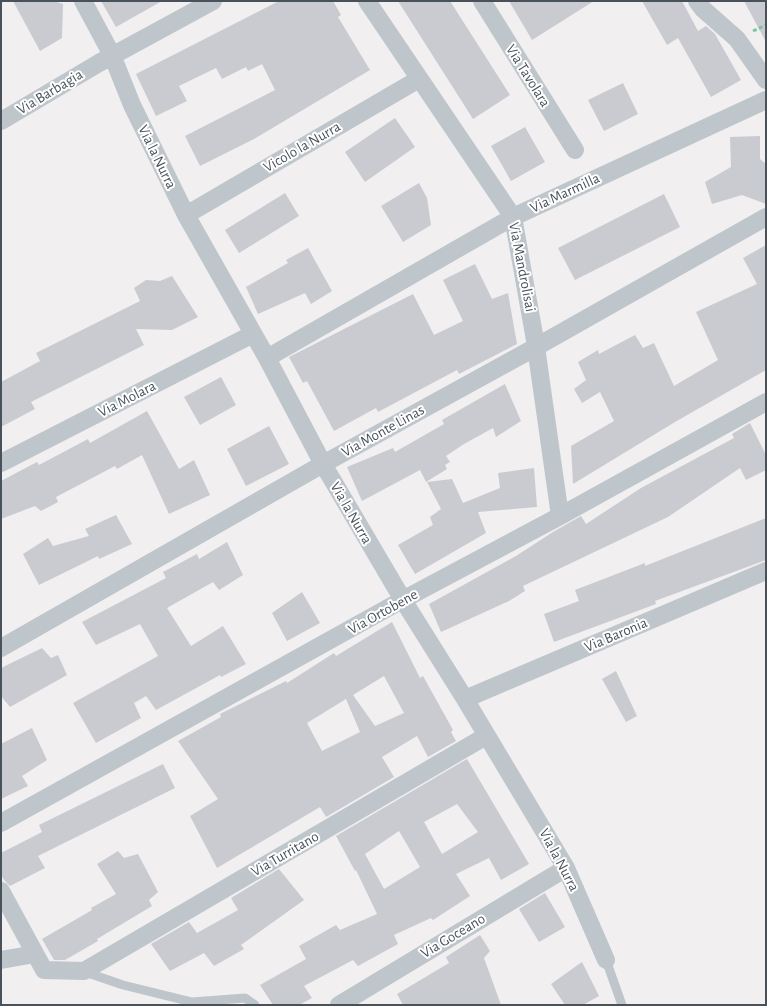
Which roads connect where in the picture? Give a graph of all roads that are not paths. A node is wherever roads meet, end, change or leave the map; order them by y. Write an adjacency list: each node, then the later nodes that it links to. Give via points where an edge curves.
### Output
1 (83, 1): 6 (street, Via la Nurra)
2 (213, 1): 6 (street, Via Barbagia)
3 (367, 1): 7 (street, Via Mandrolisai)
4 (482, 1): 11 (street, Via Tavolara)
5 (697, 1): 8 (street, via 737,39)
6 (106, 59): 10 (street, Via Barbagia); 12 (street, Via la Nurra)
7 (419, 79): 12 (street, Vicolo la Nurra); 13 (street, Via Mandrolisai)
8 (766, 80)
9 (766, 100): 13 (street, Via Marmilla)
10 (1, 121)
11 (575, 150)
12 (186, 215): 15 (street, Via la Nurra)
13 (513, 217): 16 (street, Via Mandrolisai); 17 (street, Via Marmilla)
14 (766, 217): 16 (street, Via Monte Linas)
15 (253, 334): 17 (street, Via la Nurra); 19 (street, Via Molara)
16 (536, 347): 20 (street, Via Monte Linas); 21 (street, Via Mandrolisai)
17 (267, 358): 20 (street, Via la Nurra)
18 (766, 402): 21 (street, Via Ortobene)
19 (1, 463)
20 (323, 464): 23 (street, Via la Nurra); 24 (street, Via Monte Linas)
21 (560, 516): 23 (street, Via Ortobene)
22 (766, 571): 25 (street, Via Baronia)
23 (403, 600): 25 (street, Via la Nurra); 27 (street, Via Ortobene)
24 (1, 648)
25 (465, 699): 26 (street, Via la Nurra)
26 (486, 736): 28 (street, Via la Nurra); 33 (street, Via Turritano)
27 (1, 823)
28 (566, 868): 32 (street, Via la Nurra); 35 (street, Via Goceano)
29 (1, 891): 30 (street)
30 (35, 954): 31 (street); 33 (street, via 44,970)
31 (1, 960)
32 (606, 960): 36 (lane)
33 (84, 972): 34 (lane, via 192,1002 245,998)
34 (255, 1005)
35 (339, 1005)
36 (622, 1005)

